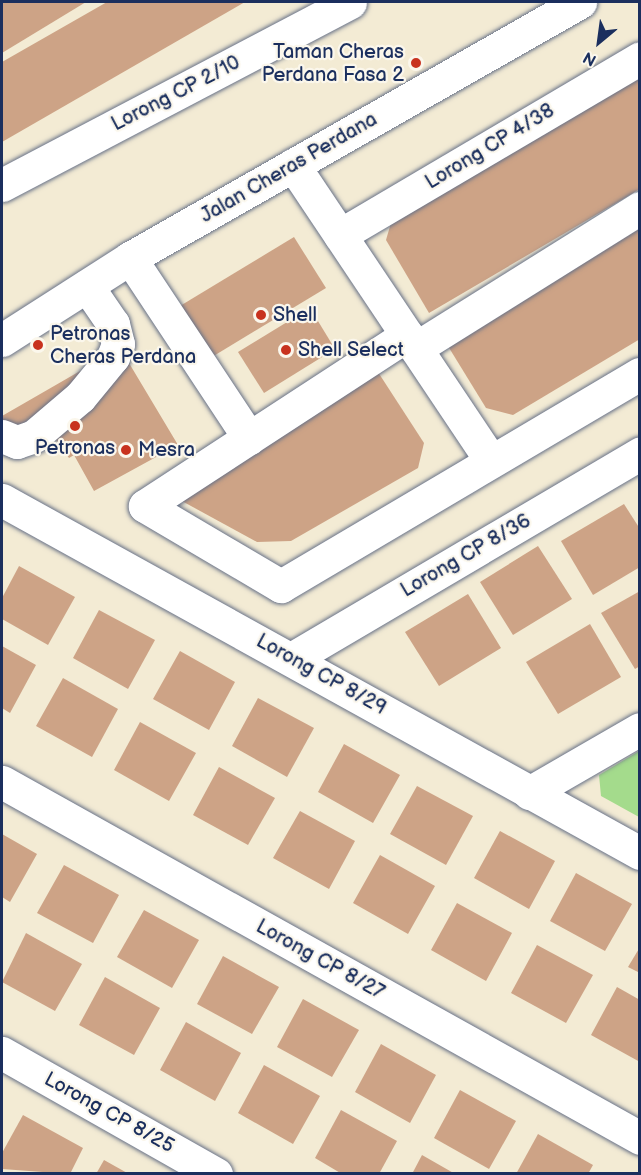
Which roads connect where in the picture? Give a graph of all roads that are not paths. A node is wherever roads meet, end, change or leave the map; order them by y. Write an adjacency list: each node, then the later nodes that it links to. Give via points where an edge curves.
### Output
1 (350, 2): 3 (street, Lorong CP 2/10)
2 (580, 2): 5 (street, Jalan Cheras Perdana)
3 (316, 10): 6 (street, Lorong CP 2/10)
4 (639, 58): 8 (street, Lorong CP 4/38)
5 (293, 165): 8 (street); 9 (street, Jalan Cheras Perdana)
6 (2, 185)
7 (639, 208): 12 (street)
8 (340, 235): 12 (street)
9 (130, 258): 10 (street, Jalan Cheras Perdana); 15 (street)
10 (87, 286): 11 (street, Jalan Cheras Perdana); 14 (street, via 113,324 118,344 113,357 80,396 34,436 16,442)
11 (2, 340)
12 (411, 342): 15 (street); 17 (street)
13 (639, 374): 17 (street)
14 (2, 436)
15 (249, 438): 17 (street, via 145,506 281,586)
16 (639, 454): 19 (street, Lorong CP 8/36)
17 (490, 459)
18 (2, 500): 19 (street, Lorong CP 8/29)
19 (292, 658): 22 (street, Lorong CP 8/29)
20 (639, 729): 22 (street)
21 (2, 782): 25 (street, Lorong CP 8/27)
22 (529, 792): 23 (street, Lorong CP 8/29)
23 (639, 853)
24 (2, 1053): 26 (street, Lorong CP 8/25)
25 (639, 1138)
26 (216, 1173)

